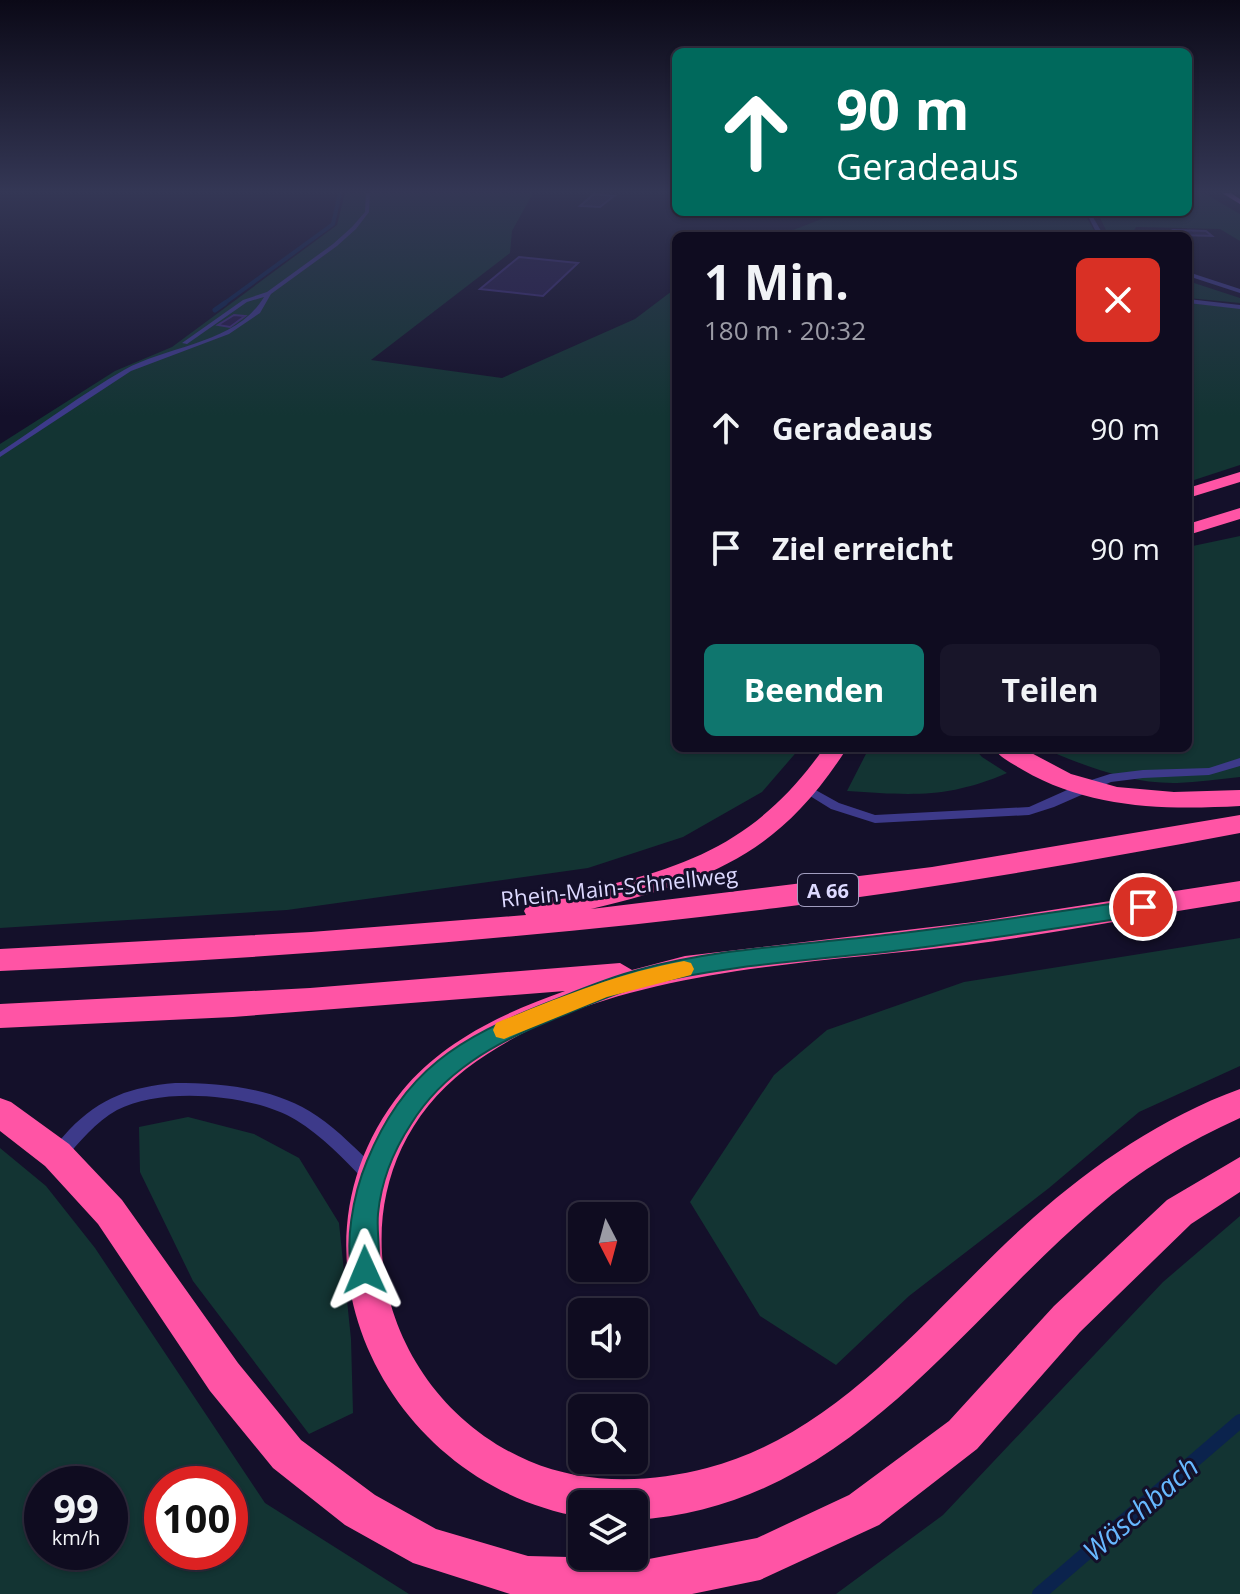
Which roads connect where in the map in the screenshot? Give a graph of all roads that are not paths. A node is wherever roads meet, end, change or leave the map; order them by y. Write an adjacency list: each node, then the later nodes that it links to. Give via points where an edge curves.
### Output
1 (304, 267): 4 (lane)
2 (1192, 275): 3 (lane)
3 (1240, 291)
4 (269, 293): 7 (lane, via 245,301); 8 (lane, via 258,312 227,333 129,370)
5 (1192, 301): 6 (lane)
6 (1240, 307)
7 (185, 343)
8 (0, 455)
9 (1240, 477): 10 (highway)
10 (1192, 492)
11 (1240, 492): 12 (highway)
12 (1192, 503)
13 (1240, 513): 15 (highway)
14 (1240, 528): 16 (highway)
15 (1192, 529)
16 (1192, 537)
17 (833, 752): 21 (highway)
18 (1013, 752): 20 (highway)
19 (1240, 762): 20 (lane, via 1218,771 1120,776)
20 (1082, 789): 21 (lane, via 1029,811 875,819); 22 (highway, via 1133,800)
21 (808, 791): 25 (highway, via 786,815 736,850 669,879)
22 (1240, 798)
23 (1240, 824): 25 (highway, Rhein-Main-Schnellweg / A 66, via 899,881)
24 (1240, 891): 27 (highway, via 974,933)
25 (414, 936): 26 (highway, Rhein-Main-Schnellweg / A 66)
26 (0, 960)
27 (699, 966): 28 (highway, via 465,989); 33 (highway, via 600,991 478,1044 425,1086 386,1144)
28 (0, 1016)
29 (1240, 1103): 33 (highway, via 1156,1148 1087,1194 895,1381 841,1423 791,1454 730,1481 678,1494 624,1499 570,1494 518,1478 472,1452 433,1419 402,1378 380,1335 367,1289 365,1213)
30 (0, 1112): 31 (highway)
31 (57, 1155): 32 (highway, via 110,1212 224,1377 287,1454 360,1510 428,1548 528,1578 649,1581 760,1559 864,1510 963,1435 1067,1319 1179,1212); 33 (lane, via 113,1104 186,1089 239,1094 290,1109 337,1141)
32 (1240, 1173)
33 (373, 1177)

